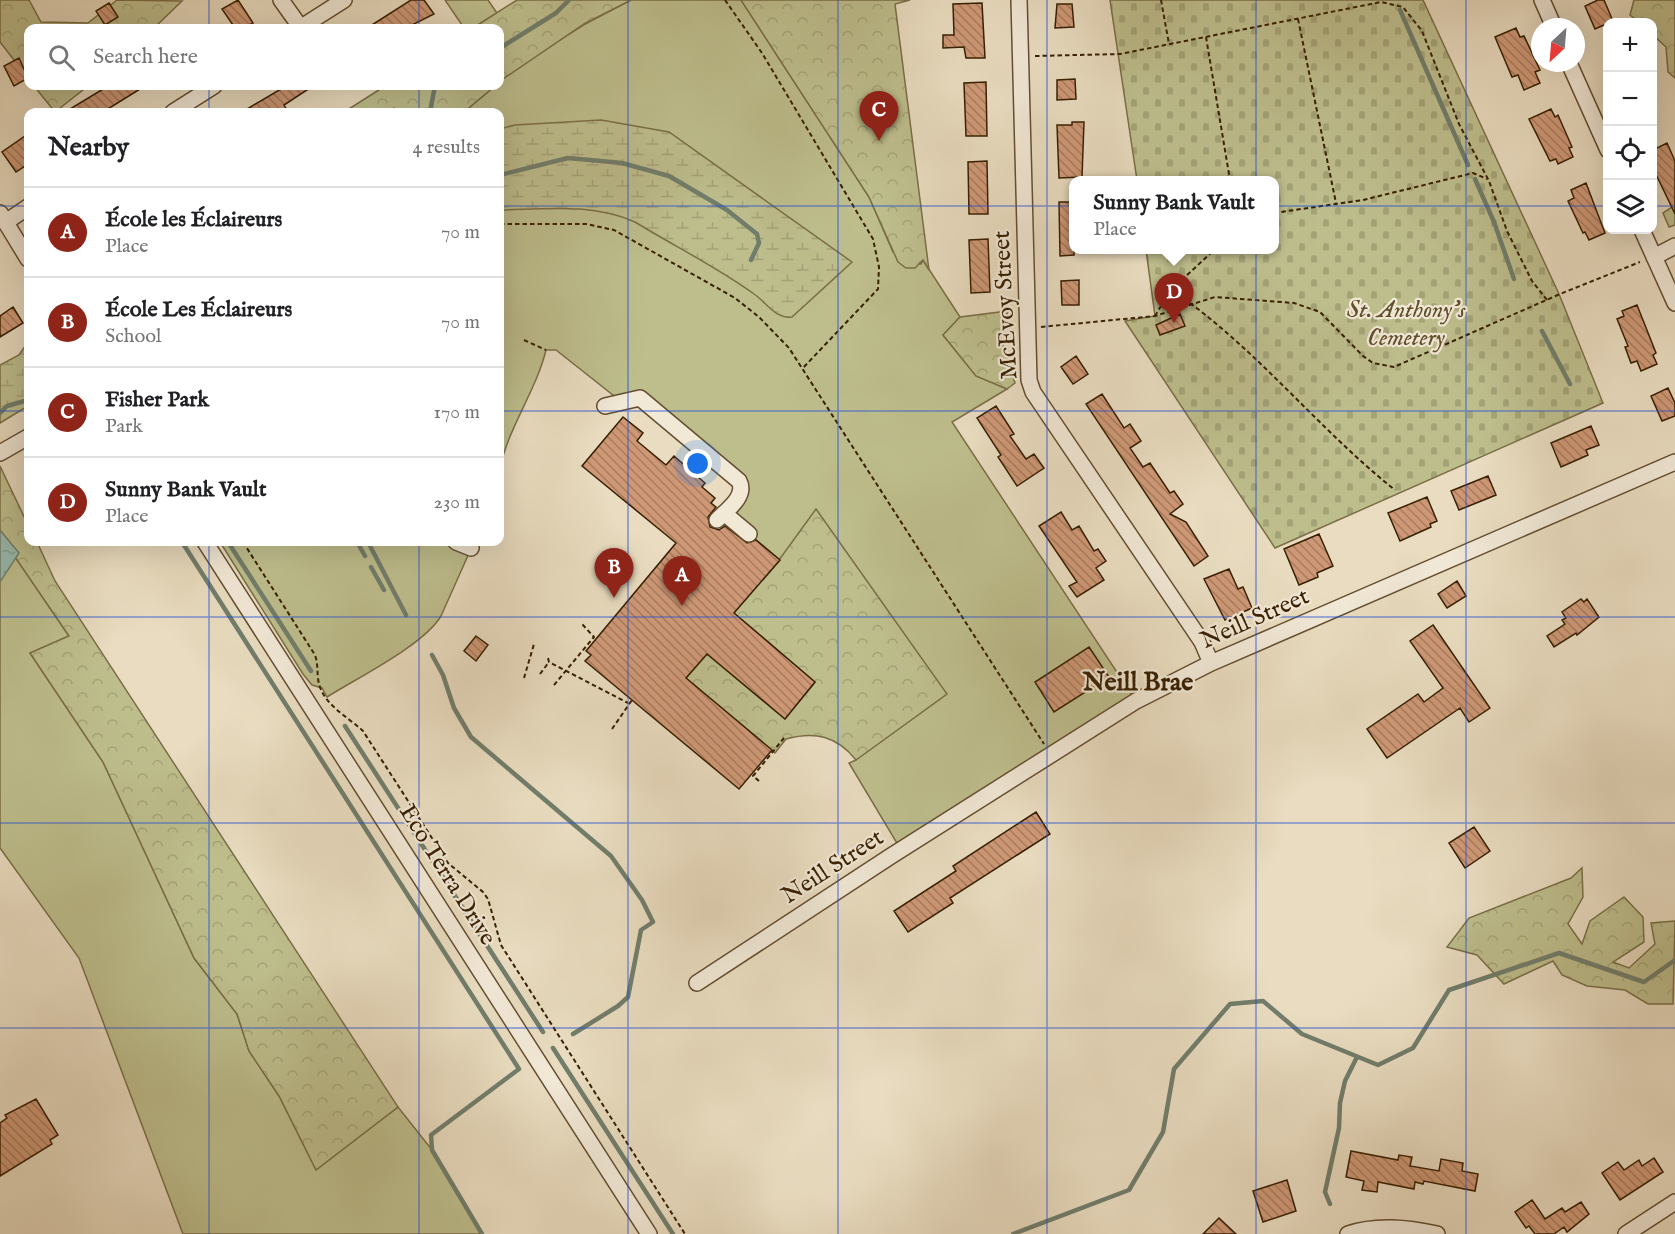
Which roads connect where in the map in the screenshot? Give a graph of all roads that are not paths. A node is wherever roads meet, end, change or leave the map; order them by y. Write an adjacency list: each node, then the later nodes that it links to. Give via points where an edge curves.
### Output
1 (281, 0): 6 (street)
2 (344, 0): 7 (street)
3 (1019, 0): 27 (street, McEvoy Street, via 1027,368 1033,392 1202,642)
4 (1542, 0): 5 (street)
5 (1550, 18)
6 (297, 24)
7 (306, 24)
8 (1573, 72): 11 (street)
9 (208, 90): 10 (street)
10 (179, 108)
11 (1603, 139)
12 (24, 209): 13 (street)
13 (3, 218): 16 (street)
14 (1644, 234): 17 (street)
15 (1675, 246): 17 (street)
16 (24, 252)
17 (1654, 257): 18 (street)
18 (1675, 303)
19 (606, 406): 23 (street, via 640,398 739,481 738,498 721,516)
20 (24, 439): 21 (street)
21 (0, 453)
22 (1675, 462): 27 (street, Neill Street)
23 (749, 534)
24 (208, 546): 30 (street, Eco Terra Drive)
25 (465, 546): 26 (street)
26 (471, 549)
27 (1210, 663): 28 (street, Neill Street, via 1136,701)
28 (697, 983)
29 (1675, 1202): 33 (street)
30 (649, 1234)
31 (1348, 1234): 32 (street, via 1404,1228)
32 (1437, 1234)
33 (1626, 1234)

